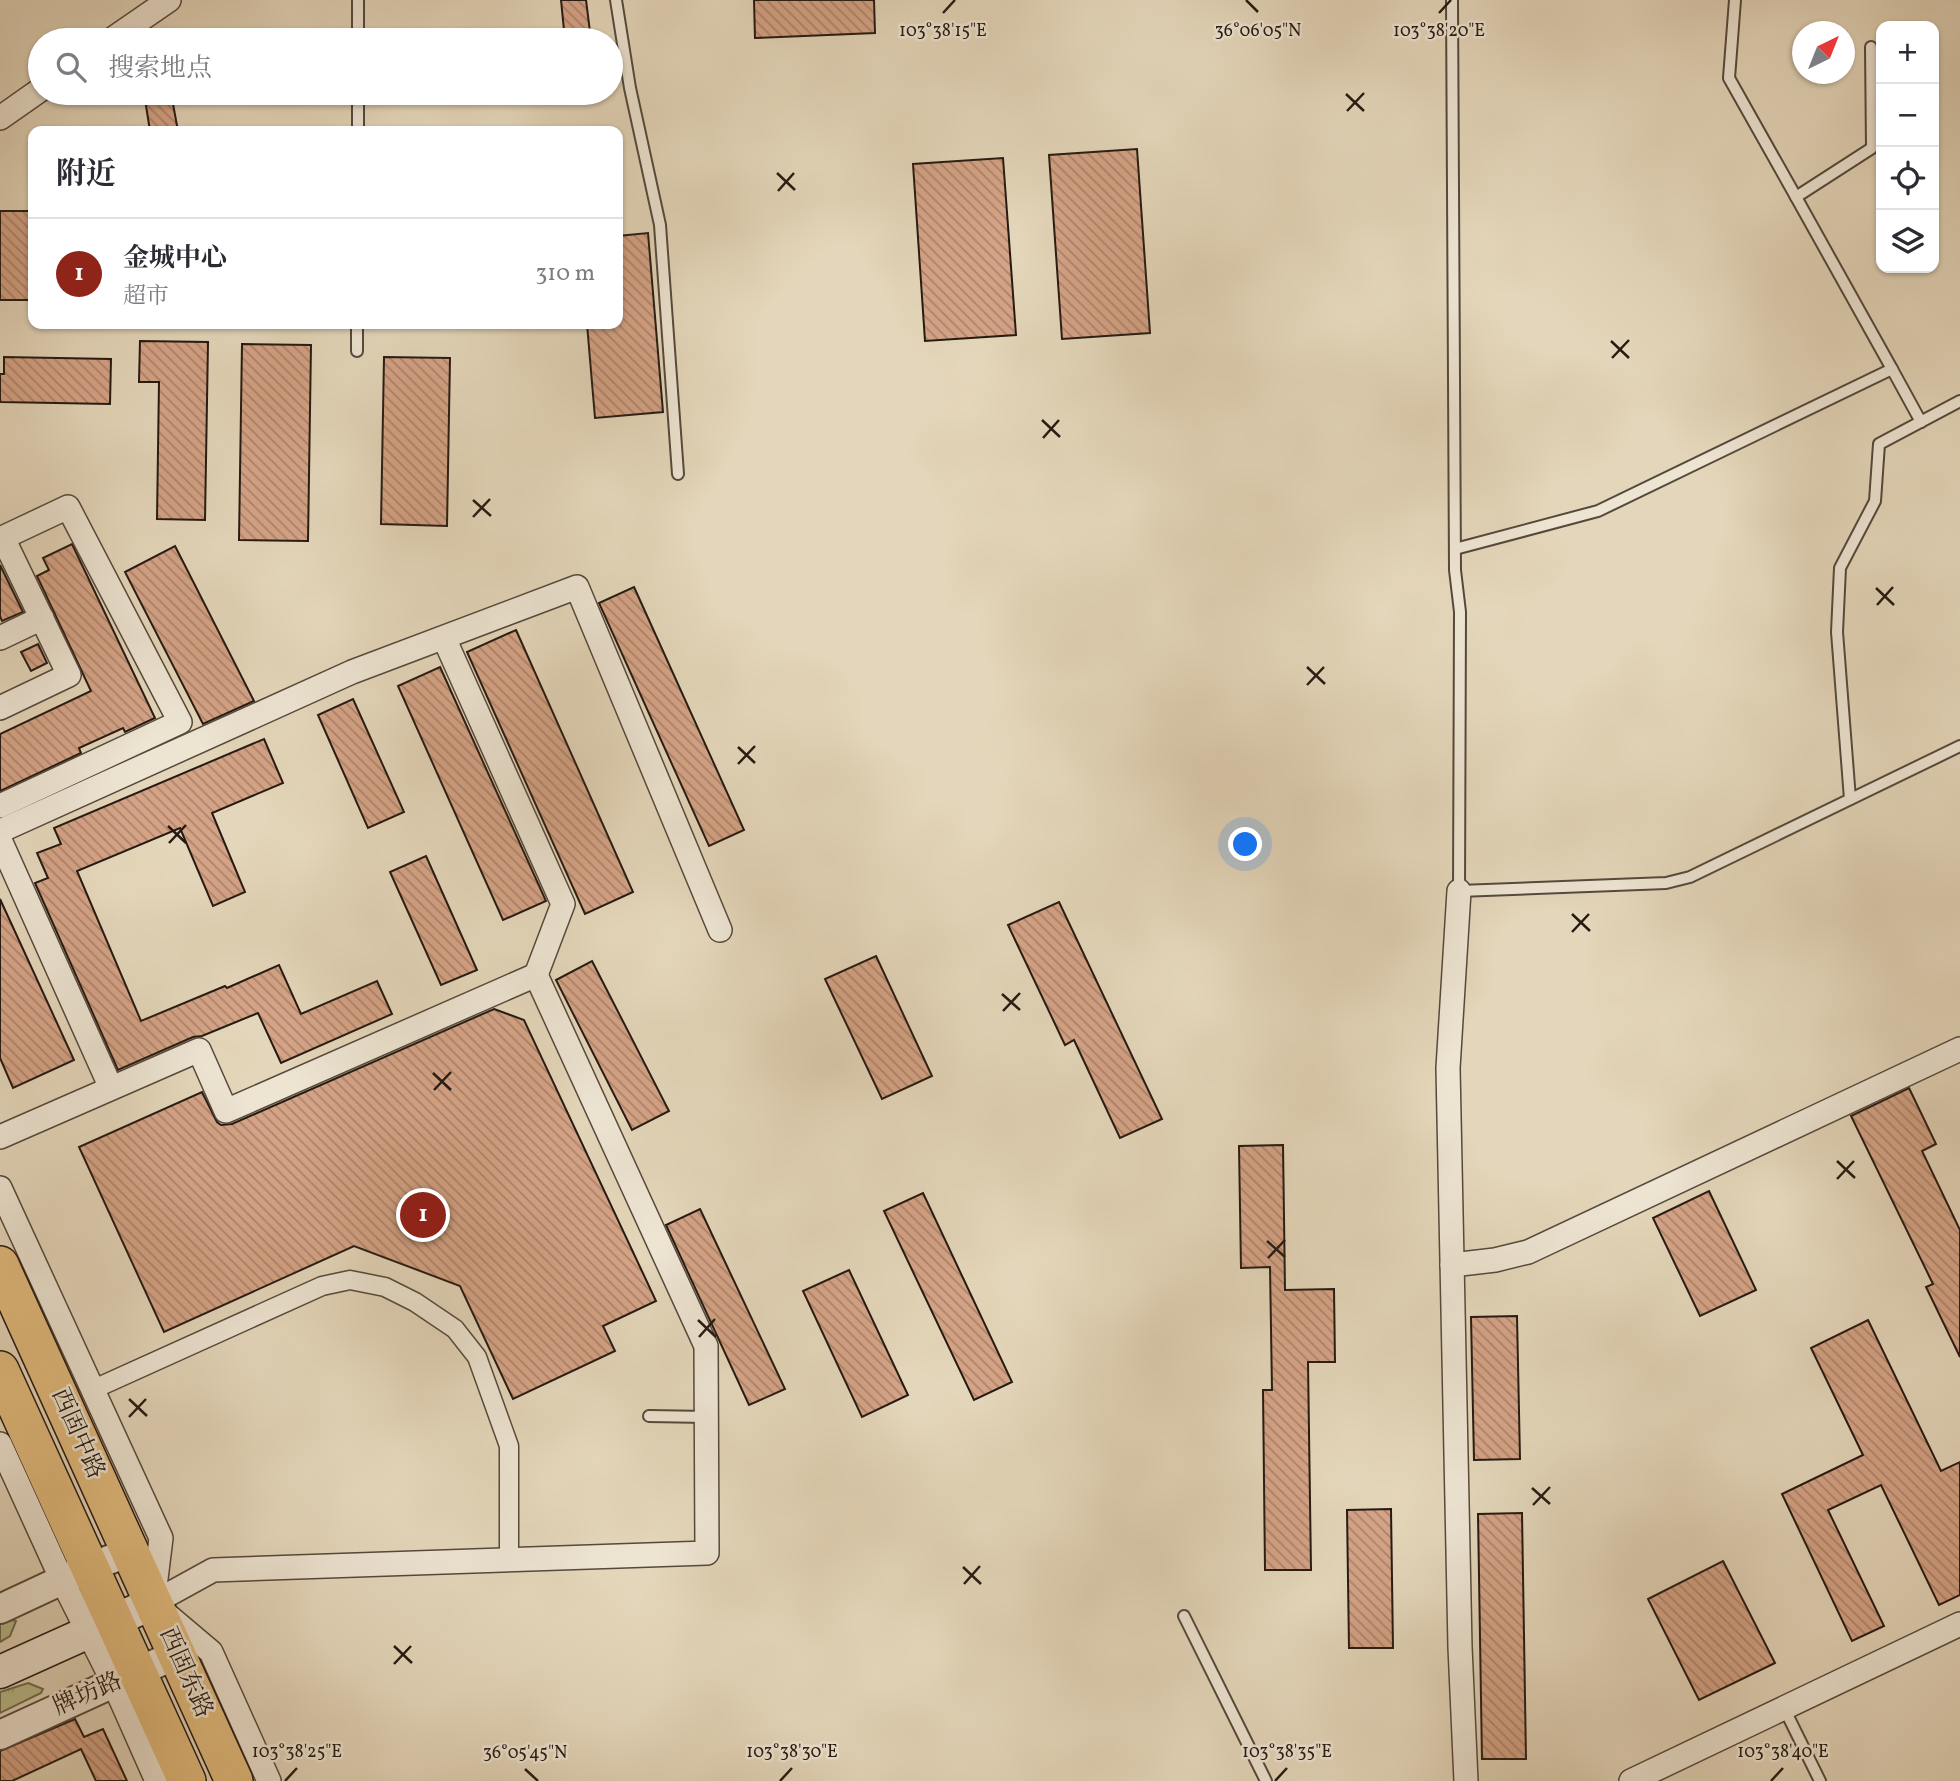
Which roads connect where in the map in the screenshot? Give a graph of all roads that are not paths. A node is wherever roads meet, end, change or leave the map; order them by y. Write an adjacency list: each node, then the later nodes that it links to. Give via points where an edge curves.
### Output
1 (169, 0): 6 (street)
2 (358, 0): 7 (lane)
3 (616, 0): 8 (lane)
4 (1452, 0): 23 (lane)
5 (1735, 0): 15 (lane, via 1729,78)
6 (128, 28)
7 (358, 28)
8 (620, 28)
9 (623, 44): 21 (lane, via 660,225)
10 (1871, 47): 15 (lane, via 1872,148)
11 (28, 98): 13 (street)
12 (358, 105): 14 (lane)
13 (0, 118)
14 (358, 126)
15 (1796, 197): 18 (lane)
16 (357, 329): 17 (lane)
17 (357, 351)
18 (1892, 369): 20 (lane); 23 (lane, via 1598,511)
19 (1960, 401): 20 (lane)
20 (1921, 422): 29 (lane, via 1879,444 1875,501 1840,568 1837,632)
21 (678, 474)
22 (1, 538): 24 (street); 30 (street, via 68,507 180,722)
23 (1455, 549): 33 (lane, via 1460,612)
24 (42, 618): 25 (street); 27 (street, via 69,675)
25 (0, 638)
26 (444, 638): 31 (street, via 352,672); 34 (street, via 578,587); 35 (street, via 563,904)
27 (0, 708)
28 (1960, 746): 29 (lane)
29 (1850, 799): 33 (lane, via 1678,880)
30 (0, 806)
31 (0, 831)
32 (0, 840): 37 (street)
33 (1459, 891): 41 (street, via 1448,1068)
34 (720, 930)
35 (536, 975): 37 (street, via 226,1111 199,1050); 45 (street, via 706,1346)
36 (1960, 1049): 41 (street, via 1528,1252)
37 (111, 1088): 38 (street)
38 (0, 1137)
39 (0, 1188): 43 (street)
40 (0, 1265): 47 (main road, 西固中路)
41 (1452, 1265): 65 (street)
42 (0, 1370): 49 (main road, 西固中路)
43 (94, 1389): 48 (street, via 322,1286 350,1280 385,1287 455,1329 477,1357 509,1446); 50 (street, via 161,1538)
44 (649, 1416): 45 (lane)
45 (707, 1418): 48 (street, via 708,1553)
46 (0, 1444): 49 (street)
47 (130, 1552): 49 (street); 50 (main road, 西固中路)
48 (509, 1560): 50 (street, via 213,1570)
49 (76, 1574): 51 (street); 54 (main road, 西固中路)
50 (153, 1603): 54 (main road); 55 (main road, 西固东路); 63 (street, via 211,1652)
51 (0, 1609)
52 (1185, 1616): 64 (lane)
53 (1960, 1624): 58 (street)
54 (100, 1627): 56 (main road); 57 (main road, 西固东路)
55 (177, 1654): 57 (street, 牌坊路); 62 (main road, 西固东路)
56 (0, 1672)
57 (126, 1678): 59 (street, 牌坊路); 60 (street); 61 (main road, 西固东路)
58 (1784, 1708): 66 (street); 67 (lane)
59 (0, 1735)
60 (157, 1781)
61 (187, 1781)
62 (234, 1781)
63 (269, 1781)
64 (1266, 1781)
65 (1466, 1781)
66 (1631, 1781)
67 (1820, 1781)

